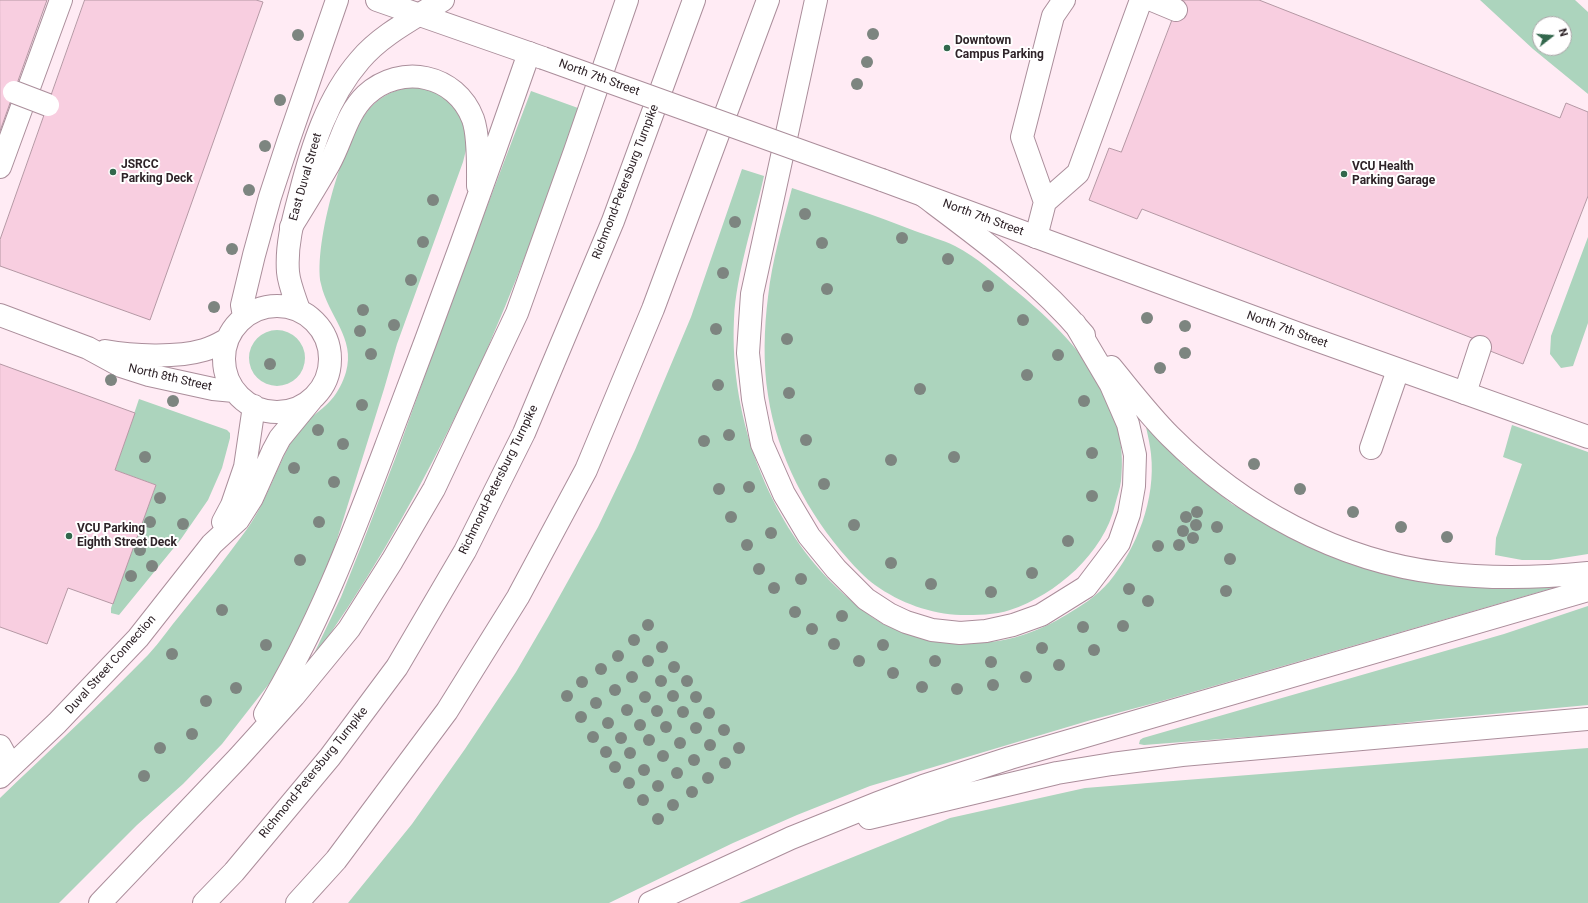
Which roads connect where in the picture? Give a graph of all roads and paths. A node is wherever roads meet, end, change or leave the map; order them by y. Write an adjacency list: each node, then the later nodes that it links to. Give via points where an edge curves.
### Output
1 (61, 0): 17 (main road)
2 (337, 0): 25 (main road, via 270,197 242,305)
3 (377, 0): 13 (main road, North 7th Street)
4 (443, 0): 13 (main road, East Duval Street)
5 (627, 0): 42 (main road, via 576,151 517,312 434,489 349,629 294,696)
6 (694, 0): 46 (main road, Richmond-Petersburg Turnpike, via 613,221 524,433 465,551 397,667 366,709 330,757 234,872)
7 (768, 0): 47 (main road, via 653,309 586,470 518,597 447,711 336,860)
8 (816, 0): 26 (main road, via 752,294 748,353 753,399 762,444 784,494 809,536 836,570 866,599 906,622 932,630 960,633 986,630 1013,625 1041,615 1086,587 1106,562 1119,543 1129,514 1134,486 1135,455 1128,424 1112,385)
9 (1064, 0): 20 (main road, via 1053,16 1022,137)
10 (1141, 0): 20 (main road, via 1078,173)
11 (1152, 0): 12 (main road)
12 (1176, 10)
13 (420, 15): 14 (main road, North 7th Street); 21 (main road, East Duval Street, via 378,42 347,76 321,124)
14 (536, 55): 18 (main road, North 7th Street, bridge); 19 (main road)
15 (14, 92): 16 (main road, bridge)
16 (48, 105)
17 (0, 167)
18 (924, 196): 22 (main road, North 7th Street); 26 (main road, via 1013,264)
19 (478, 199): 21 (main road, via 478,159 473,120 464,102 438,81 406,76 378,86 356,107 330,163); 42 (main road, via 429,334 322,607 299,655)
20 (1045, 202): 22 (main road)
21 (291, 227): 23 (main road, East Duval Street, via 288,274)
22 (1036, 237): 30 (main road, North 7th Street)
23 (299, 310): 25 (main road, via 282,305 264,306); 33 (main road, via 313,320 324,334 329,351 329,368 323,385)
24 (0, 315): 29 (main road, North 8th Street)
25 (244, 316): 27 (main road)
26 (1075, 324): 38 (main road, via 1151,415 1193,457 1224,484 1262,509 1319,539 1366,557 1440,573 1500,578)
27 (226, 340): 29 (main road, North 8th Street, via 204,350 184,354 126,354); 31 (main road, via 226,375)
28 (1480, 347): 32 (main road)
29 (88, 348): 31 (main road, North 8th Street, via 121,366 149,375)
30 (1398, 370): 32 (main road, North 7th Street); 36 (main road)
31 (234, 391): 34 (main road, via 246,403)
32 (1465, 393): 35 (main road, North 7th Street)
33 (312, 399): 34 (main road, via 297,408 280,412); 37 (main road, Duval Street Connection, via 276,444 252,498 238,520)
34 (254, 406): 37 (main road, Duval Street Connection, via 245,467 232,505)
35 (1588, 437)
36 (1371, 448)
37 (212, 544): 43 (main road, Duval Street Connection, via 138,638 57,723)
38 (1588, 572)
39 (1588, 590): 44 (main road, via 1010,758 916,788)
40 (1588, 719): 44 (main road, via 1112,764 1057,773)
41 (0, 746): 43 (main road)
42 (238, 758): 45 (main road)
43 (6, 771)
44 (790, 838): 48 (main road)
45 (100, 903)
46 (204, 903)
47 (297, 903)
48 (650, 903)

